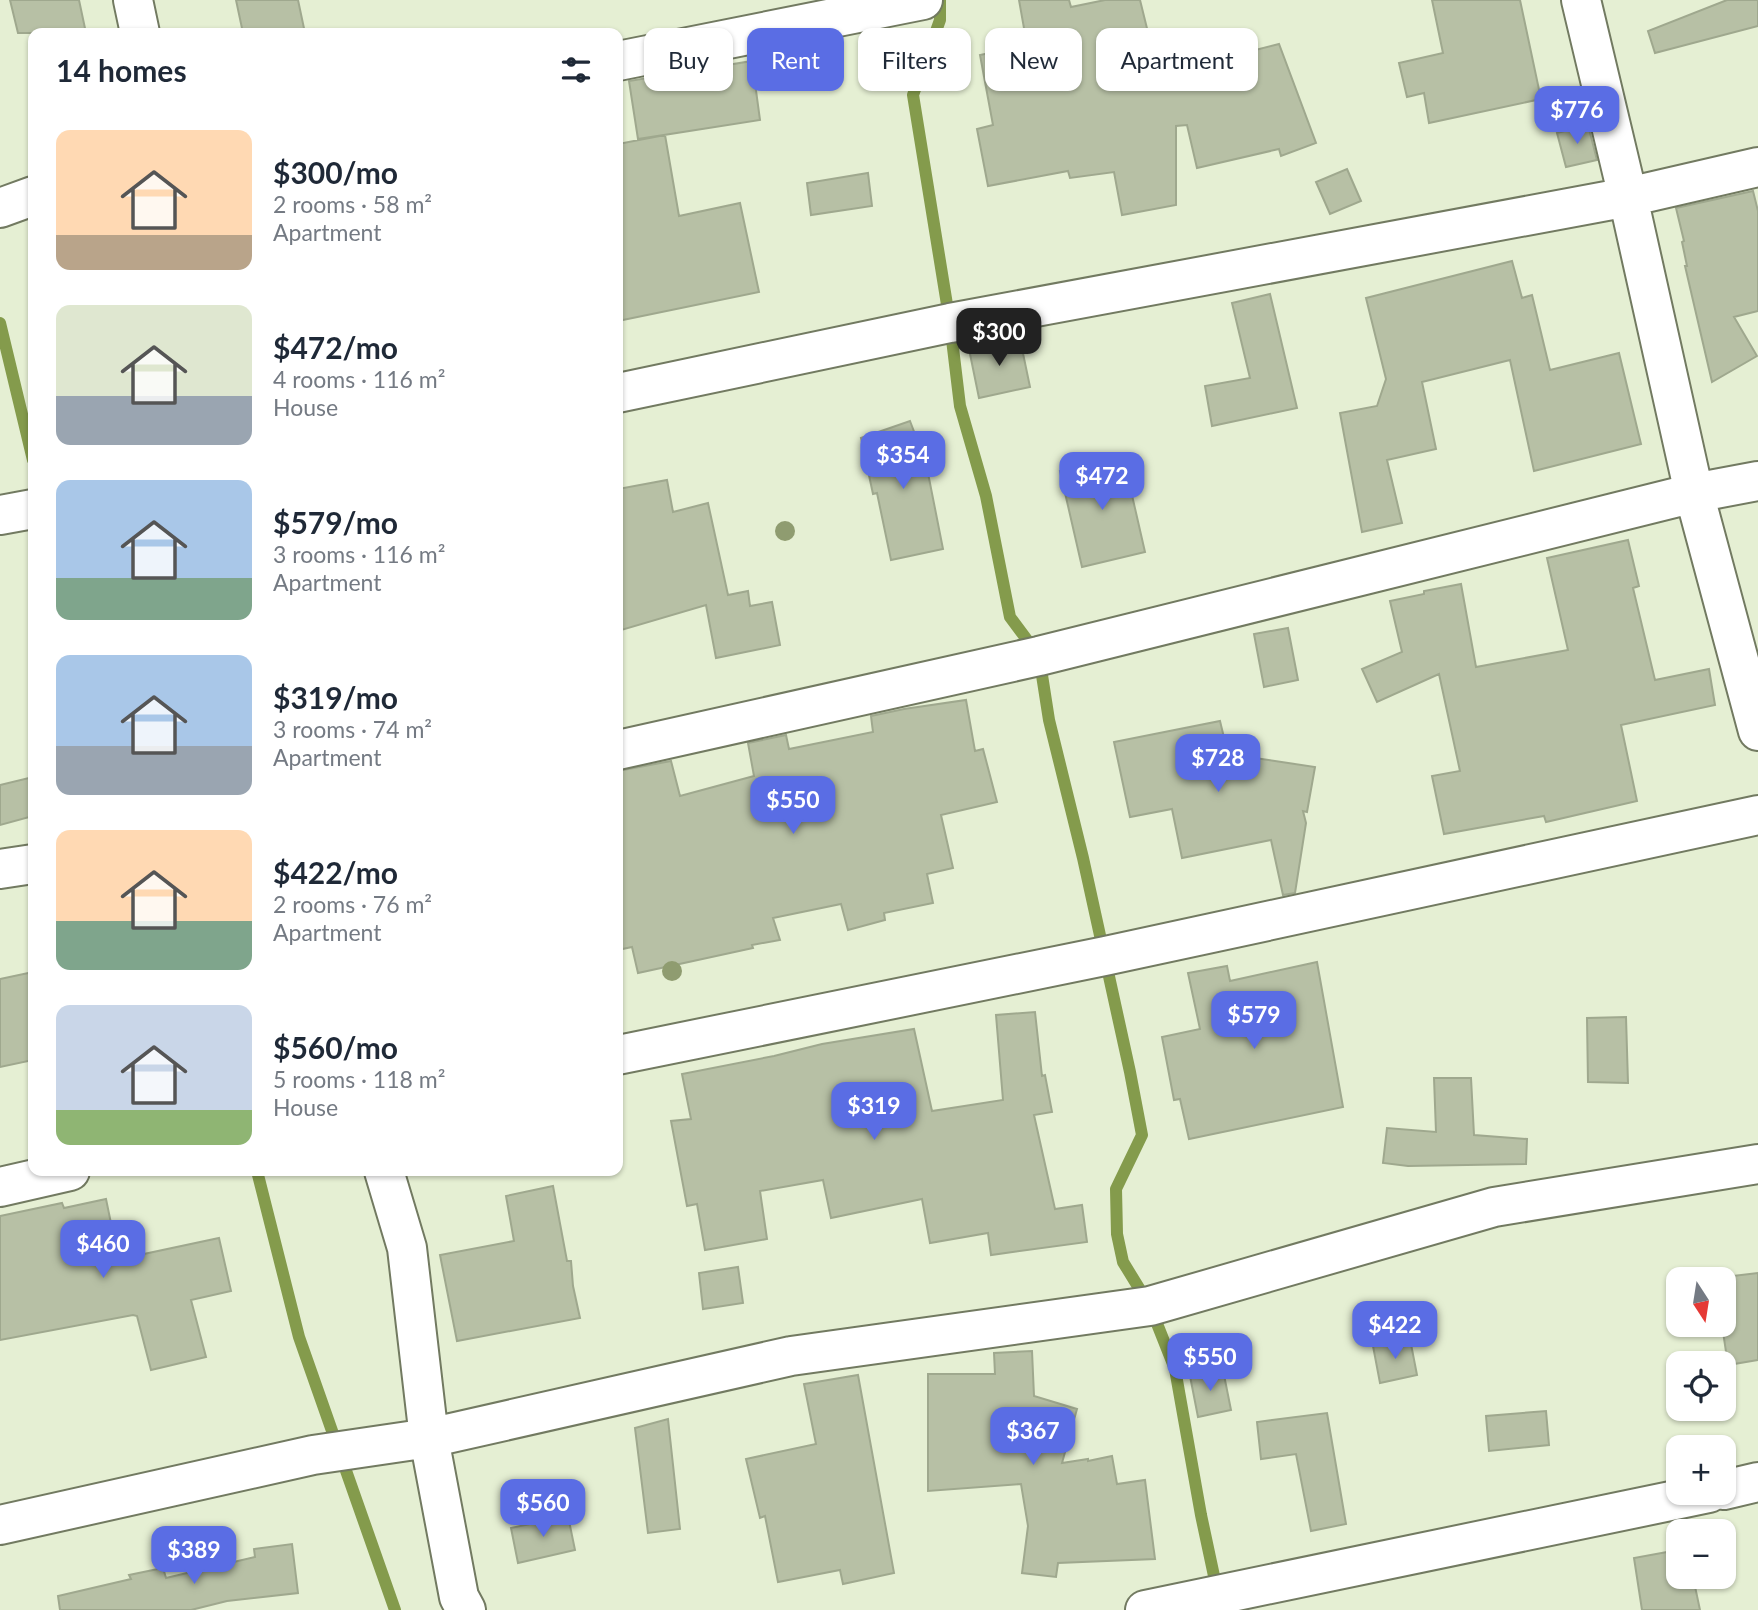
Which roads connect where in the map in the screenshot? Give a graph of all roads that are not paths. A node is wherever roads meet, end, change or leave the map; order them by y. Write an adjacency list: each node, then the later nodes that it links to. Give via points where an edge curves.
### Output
1 (133, 0): 4 (street)
2 (923, 0): 5 (street)
3 (1581, 0): 7 (street)
4 (139, 28)
5 (623, 60)
6 (1758, 167): 7 (street)
7 (1628, 197): 10 (street, via 950,323); 12 (street)
8 (28, 198): 9 (street)
9 (0, 208)
10 (623, 392)
11 (1758, 481): 12 (street)
12 (1694, 493): 15 (street); 16 (street, via 1039,656)
13 (28, 510): 14 (street)
14 (0, 515)
15 (1758, 731)
16 (623, 749)
17 (1758, 816): 20 (street)
18 (28, 865): 19 (street)
19 (0, 869)
20 (623, 1054)
21 (1758, 1164): 25 (street, via 1493,1207 1150,1306 791,1356)
22 (48, 1176): 24 (street)
23 (385, 1176): 25 (street, via 407,1248)
24 (0, 1187)
25 (429, 1438): 29 (street, via 313,1455); 30 (street, via 459,1597)
26 (1758, 1482): 27 (street)
27 (1736, 1487)
28 (1666, 1502): 31 (street)
29 (0, 1525)
30 (466, 1610)
31 (1145, 1610)

